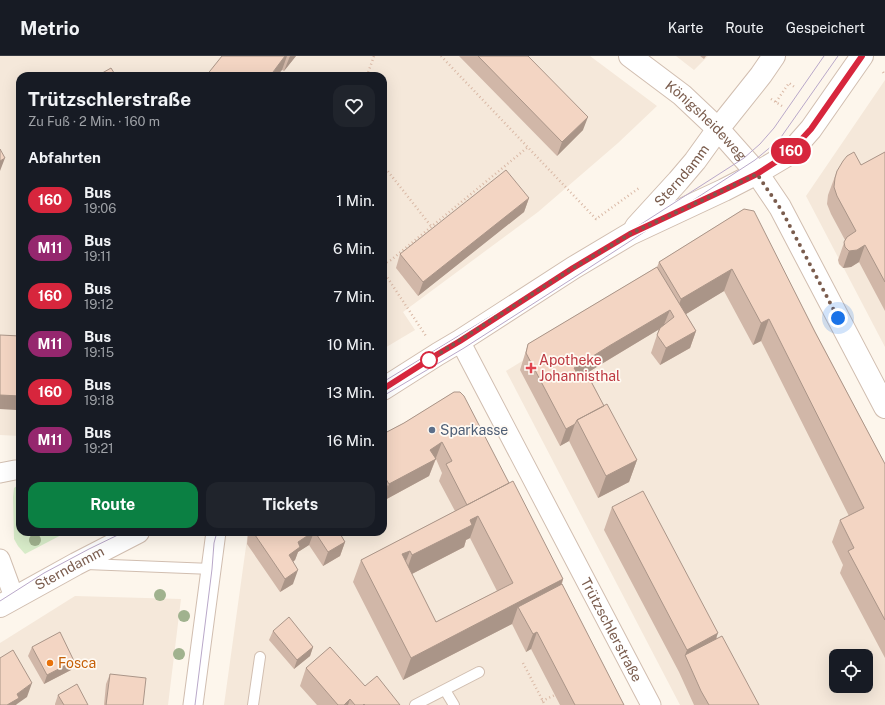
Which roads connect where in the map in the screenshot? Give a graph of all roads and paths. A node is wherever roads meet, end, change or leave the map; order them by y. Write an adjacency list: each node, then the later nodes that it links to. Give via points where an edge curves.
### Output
1 (374, 56): 6 (path)
2 (441, 56): 10 (path)
3 (630, 56): 9 (street, Königsheideweg, via 682,95)
4 (774, 56): 9 (street, Sterndamm)
5 (862, 56): 12 (street, Sterndamm, via 811,129 788,154)
6 (368, 72)
7 (796, 88): 8 (path, via 789,84)
8 (776, 102)
9 (718, 129): 12 (street, Königsheideweg); 15 (street, Sterndamm, via 695,161)
10 (528, 147): 13 (path, via 596,219); 14 (path)
11 (387, 170): 14 (path)
12 (757, 174): 15 (street, Sterndamm); 21 (street, Königsheideweg, via 782,211)
13 (640, 187)
14 (431, 226): 16 (path)
15 (630, 234): 18 (street, Sterndamm)
16 (387, 262)
17 (387, 277): 19 (path)
18 (460, 341): 19 (street, Sterndamm); 41 (street, Trützschlerstraße)
19 (438, 354): 20 (street, Sterndamm)
20 (387, 386)
21 (885, 407)
22 (16, 470): 23 (street)
23 (0, 473)
24 (130, 536): 27 (street, Sterndamm)
25 (216, 536): 28 (street)
26 (0, 559): 29 (street)
27 (76, 564): 28 (lane); 29 (street, Sterndamm)
28 (212, 569): 36 (street)
29 (7, 602)
30 (260, 657): 37 (lane)
31 (523, 663): 35 (path)
32 (479, 672): 33 (lane)
33 (445, 690): 38 (lane); 39 (lane)
34 (555, 695): 35 (path)
35 (542, 701): 40 (path)
36 (193, 705)
37 (253, 705)
38 (415, 705)
39 (454, 705)
40 (545, 705)
41 (651, 705)

